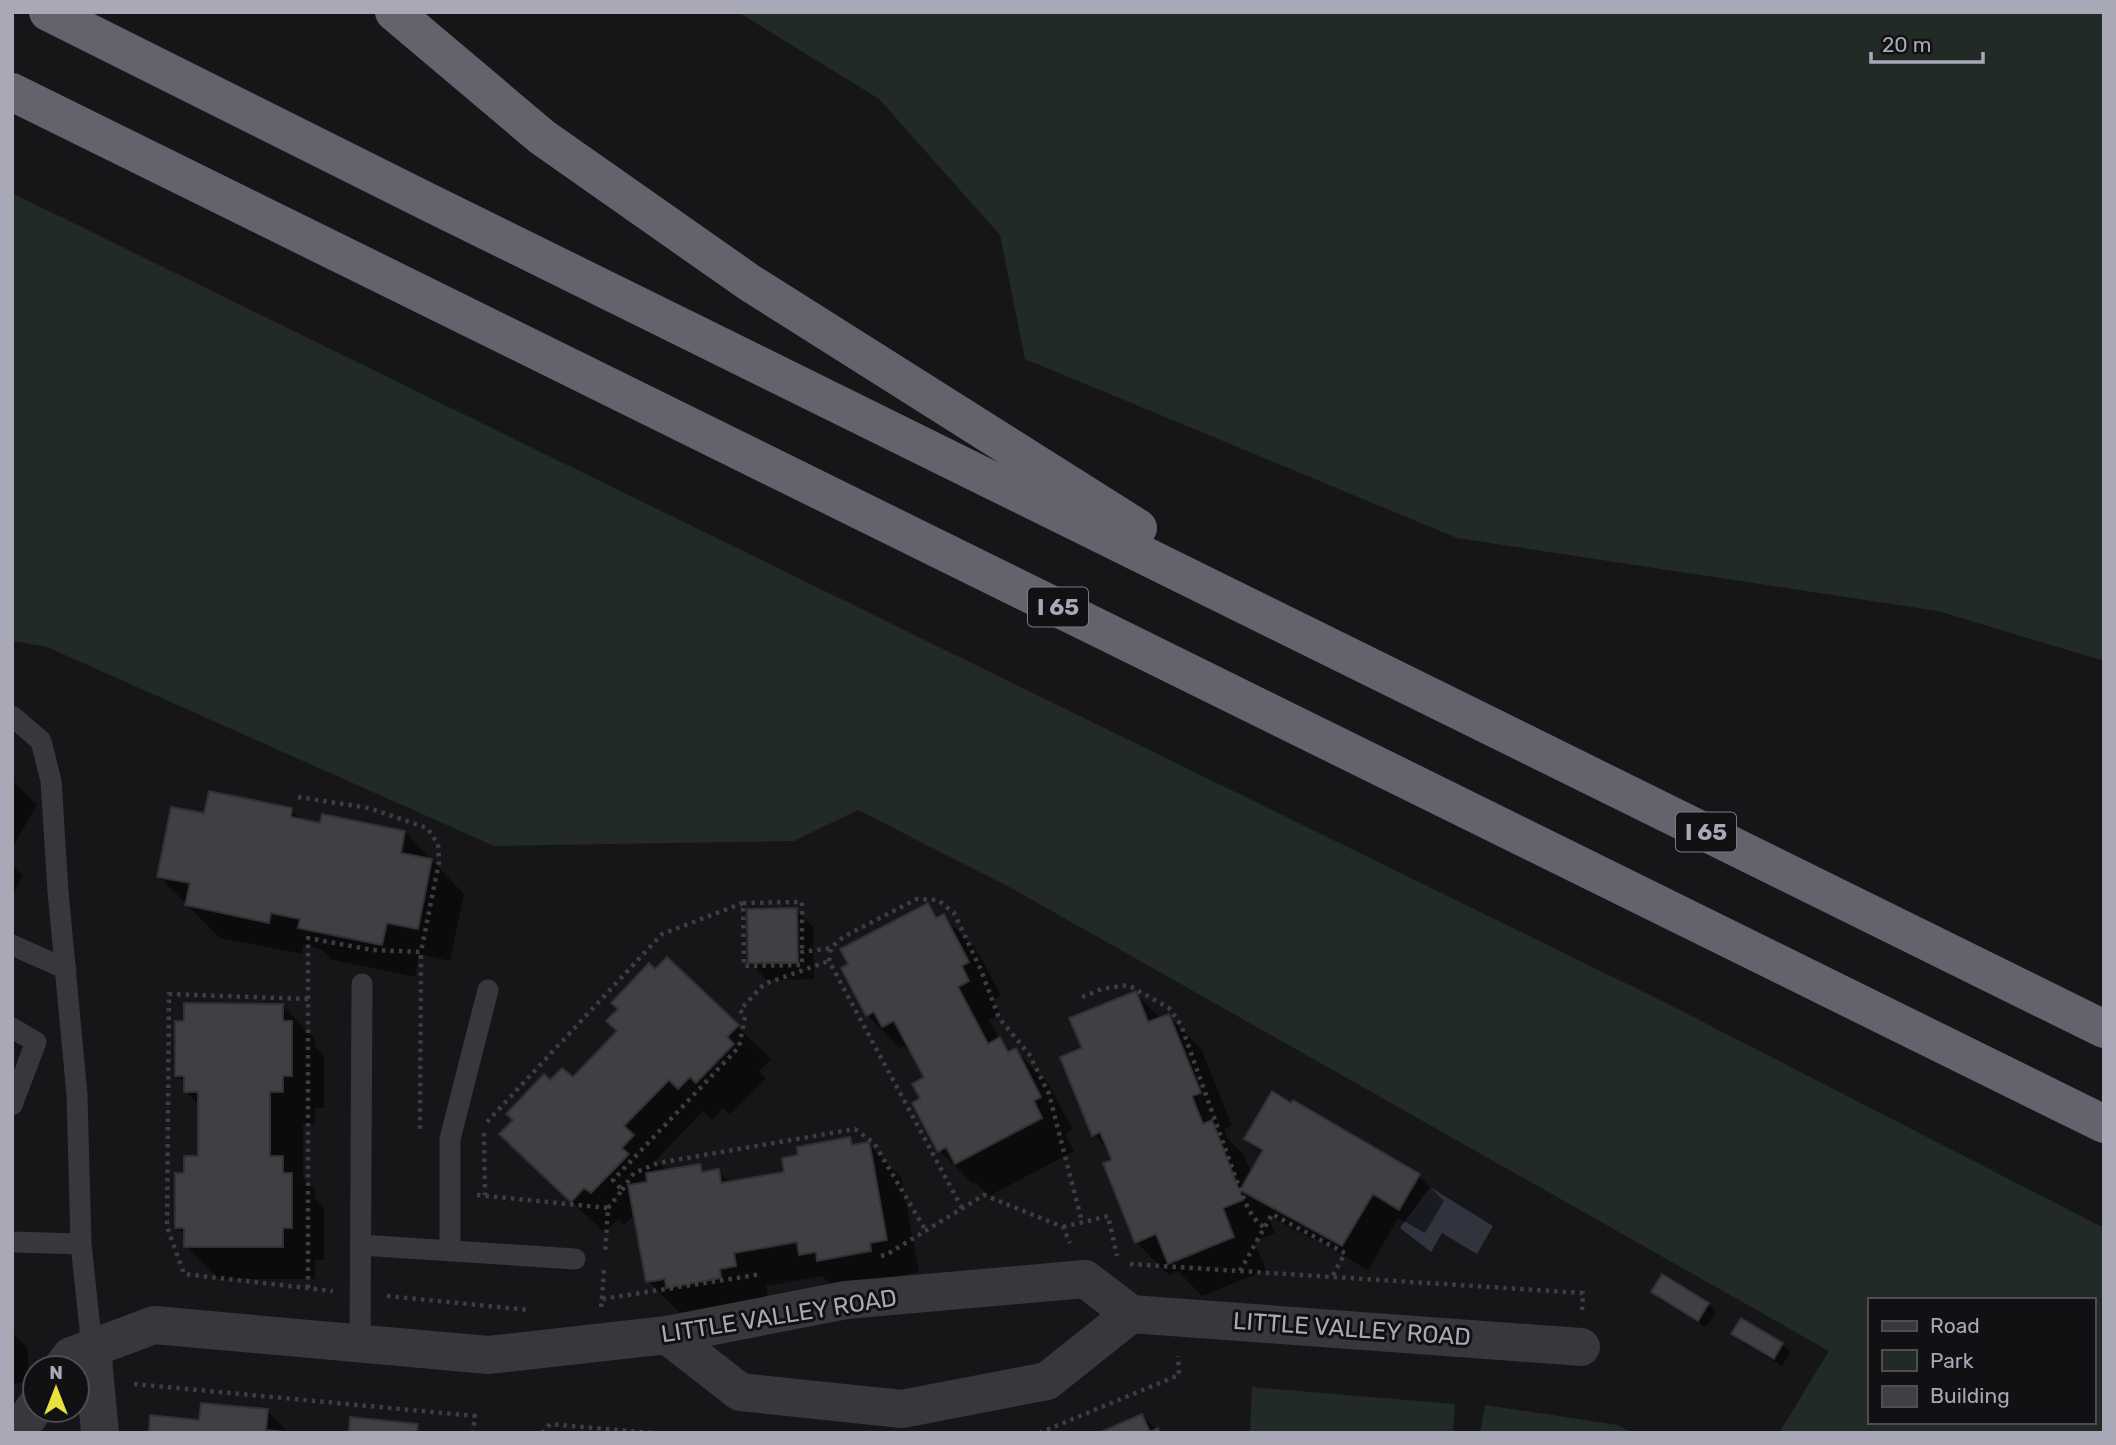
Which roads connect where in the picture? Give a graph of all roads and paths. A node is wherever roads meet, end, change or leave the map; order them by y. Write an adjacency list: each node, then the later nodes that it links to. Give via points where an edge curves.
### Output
1 (48, 12): 4 (highway, I 65)
2 (394, 12): 4 (highway, via 541,137 750,283)
3 (12, 92): 22 (highway, I 65)
4 (1308, 636): 20 (highway, I 65)
5 (12, 716): 14 (lane, via 41,741 51,781)
6 (298, 797): 10 (path, via 369,808 427,828 438,844 439,862)
7 (743, 904): 11 (path, via 802,902); 13 (path, via 744,966); 26 (path, via 662,934 484,1126)
8 (12, 945): 14 (lane)
9 (831, 948): 11 (path); 12 (path); 29 (path, via 917,898 939,900 954,913 999,1018 1029,1054 1049,1094)
10 (421, 952): 18 (path, via 372,950 308,938); 23 (path)
11 (802, 952): 13 (path)
12 (829, 961): 13 (path); 28 (path)
13 (802, 968): 24 (path, via 764,984 740,1010 745,1017 739,1047 613,1180)
14 (66, 969): 34 (lane, via 77,1095)
15 (362, 984): 35 (lane)
16 (488, 990): 25 (lane, via 450,1139)
17 (1082, 997): 31 (path, via 1128,985 1169,1008 1181,1025 1240,1190)
18 (308, 999): 43 (path); 43 (path, via 169,993 167,1213 167,1227 184,1274)
19 (12, 1028): 21 (lane, via 36,1042)
20 (2104, 1029)
21 (12, 1105)
22 (2104, 1124)
23 (419, 1133)
24 (622, 1190): 27 (path); 32 (path, via 634,1173 659,1163 855,1129 874,1143)
25 (450, 1192): 26 (path); 36 (lane)
26 (485, 1195): 27 (path)
27 (608, 1208): 45 (path)
28 (962, 1208): 30 (path, via 984,1195); 32 (path)
29 (1082, 1222): 30 (path); 39 (path, via 1108,1216 1119,1263)
30 (1063, 1227): 42 (path)
31 (1264, 1227): 39 (path); 41 (path, via 1272,1214 1345,1253)
32 (926, 1230): 37 (path, via 886,1255)
33 (12, 1242): 34 (lane)
34 (81, 1244): 53 (lane)
35 (361, 1245): 36 (lane); 44 (lane)
36 (450, 1251): 38 (lane)
37 (873, 1257)
38 (575, 1259)
39 (1240, 1271): 41 (path)
40 (764, 1274): 45 (path)
41 (1332, 1277): 52 (path, via 1583,1293)
42 (1085, 1279): 48 (street); 50 (street, LITTLE VALLEY ROAD, via 846,1300)
43 (308, 1288): 44 (path)
44 (361, 1293): 47 (path); 51 (lane)
45 (601, 1299): 46 (path)
46 (601, 1310)
47 (536, 1311)
48 (1131, 1314): 49 (street, LITTLE VALLEY ROAD); 50 (street, via 1047,1381 902,1409 740,1392)
49 (1176, 1316): 52 (street, LITTLE VALLEY ROAD); 62 (path, via 1179,1375)
50 (667, 1335): 51 (street, LITTLE VALLEY ROAD, via 488,1355)
51 (360, 1344): 54 (street, LITTLE VALLEY ROAD, via 155,1325)
52 (1581, 1346)
53 (83, 1354)
54 (91, 1362)
55 (91, 1370): 59 (path, via 134,1384 475,1416)
56 (91, 1398): 58 (street)
57 (623, 1432): 60 (path, via 550,1424); 61 (path)
58 (100, 1433)
59 (474, 1433)
60 (541, 1433)
61 (652, 1433)
62 (1039, 1433)

